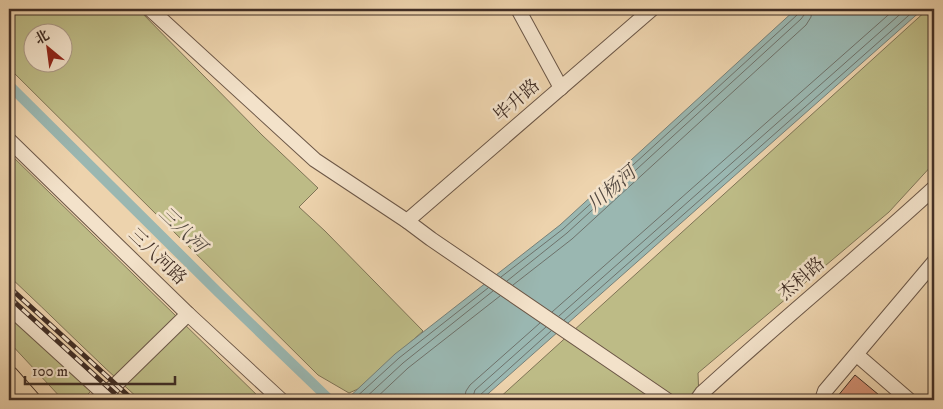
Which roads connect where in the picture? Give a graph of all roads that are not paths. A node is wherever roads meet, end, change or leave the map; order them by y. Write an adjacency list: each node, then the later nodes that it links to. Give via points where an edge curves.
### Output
1 (150, 9): 8 (street, via 315,160)
2 (518, 9): 4 (street)
3 (652, 9): 4 (street, 毕升路)
4 (560, 88): 8 (street, 毕升路)
5 (9, 140): 11 (street, 三八河路)
6 (934, 188): 20 (street, 杰科路)
7 (934, 198): 21 (street, 杰科路, via 897,234 770,340)
8 (407, 221): 19 (street)
9 (934, 262): 12 (street)
10 (9, 307): 15 (street)
11 (188, 314): 15 (street); 18 (street, 三八河路)
12 (857, 355): 22 (street, via 825,390); 23 (street)
13 (9, 376): 17 (main road)
14 (9, 393): 16 (highway)
15 (105, 399)
16 (15, 400)
17 (31, 400)
18 (281, 400)
19 (667, 400)
20 (697, 400)
21 (705, 400)
22 (822, 400)
23 (909, 400)

